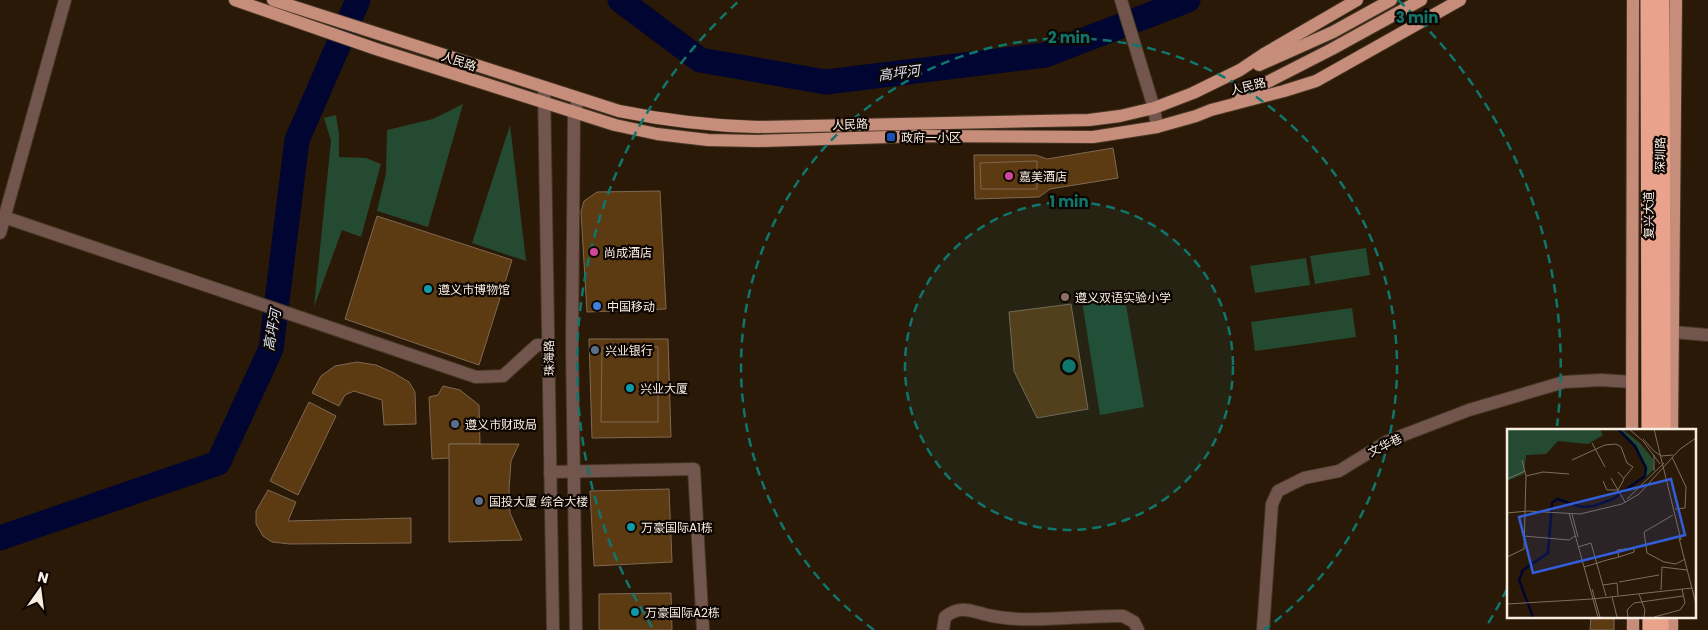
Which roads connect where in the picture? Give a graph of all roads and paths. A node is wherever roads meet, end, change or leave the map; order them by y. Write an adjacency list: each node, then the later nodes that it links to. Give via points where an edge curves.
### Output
1 (65, 0): 21 (street)
2 (235, 0): 16 (main road, 人民路)
3 (272, 0): 13 (main road, 人民路)
4 (1121, 0): 17 (street)
5 (1357, 0): 14 (main road, 人民路, via 1240,70)
6 (1391, 0): 14 (main road, via 1310,43)
7 (1421, 0): 18 (main road)
8 (1460, 0): 18 (main road, 人民路, via 1316,81)
9 (1632, 0): 26 (main road)
10 (1648, 0): 28 (highway, 复兴大道)
11 (1662, 0): 29 (highway, 复兴大道)
12 (1676, 0): 23 (main road, 深圳路)
13 (544, 86): 15 (main road, 人民路); 16 (street, 珠海路)
14 (1193, 93): 17 (main road, 人民路)
15 (579, 99): 17 (main road, 人民路, via 659,120 758,127 1089,120); 19 (street, 珠海路)
16 (545, 103): 19 (main road, 人民路); 25 (street, 珠海路)
17 (1154, 108): 20 (street)
18 (1211, 110): 20 (main road, 人民路)
19 (574, 113): 20 (main road, 人民路, via 657,134 738,141 921,136 1093,137); 32 (street, 珠海路)
20 (1157, 127)
21 (4, 217): 22 (street); 25 (street, via 476,377 503,376 537,345)
22 (0, 233)
23 (1672, 332): 24 (street); 30 (main road, 深圳路)
24 (1708, 335)
25 (548, 345): 31 (street, 珠海路)
26 (1632, 382): 27 (main road); 38 (street, 文华巷, via 1564,382 1469,410 1388,441 1339,471 1304,478 1278,491 1272,504)
27 (1632, 429)
28 (1649, 429)
29 (1663, 429)
30 (1672, 429)
31 (550, 472): 32 (street); 33 (street, 珠海路)
32 (574, 472): 34 (street, 珠海路); 35 (street, via 694,469)
33 (553, 630)
34 (576, 630)
35 (703, 630)
36 (943, 630): 37 (street, via 945,617 961,609 1002,618 1123,616 1134,622)
37 (1138, 630)
38 (1263, 630)

